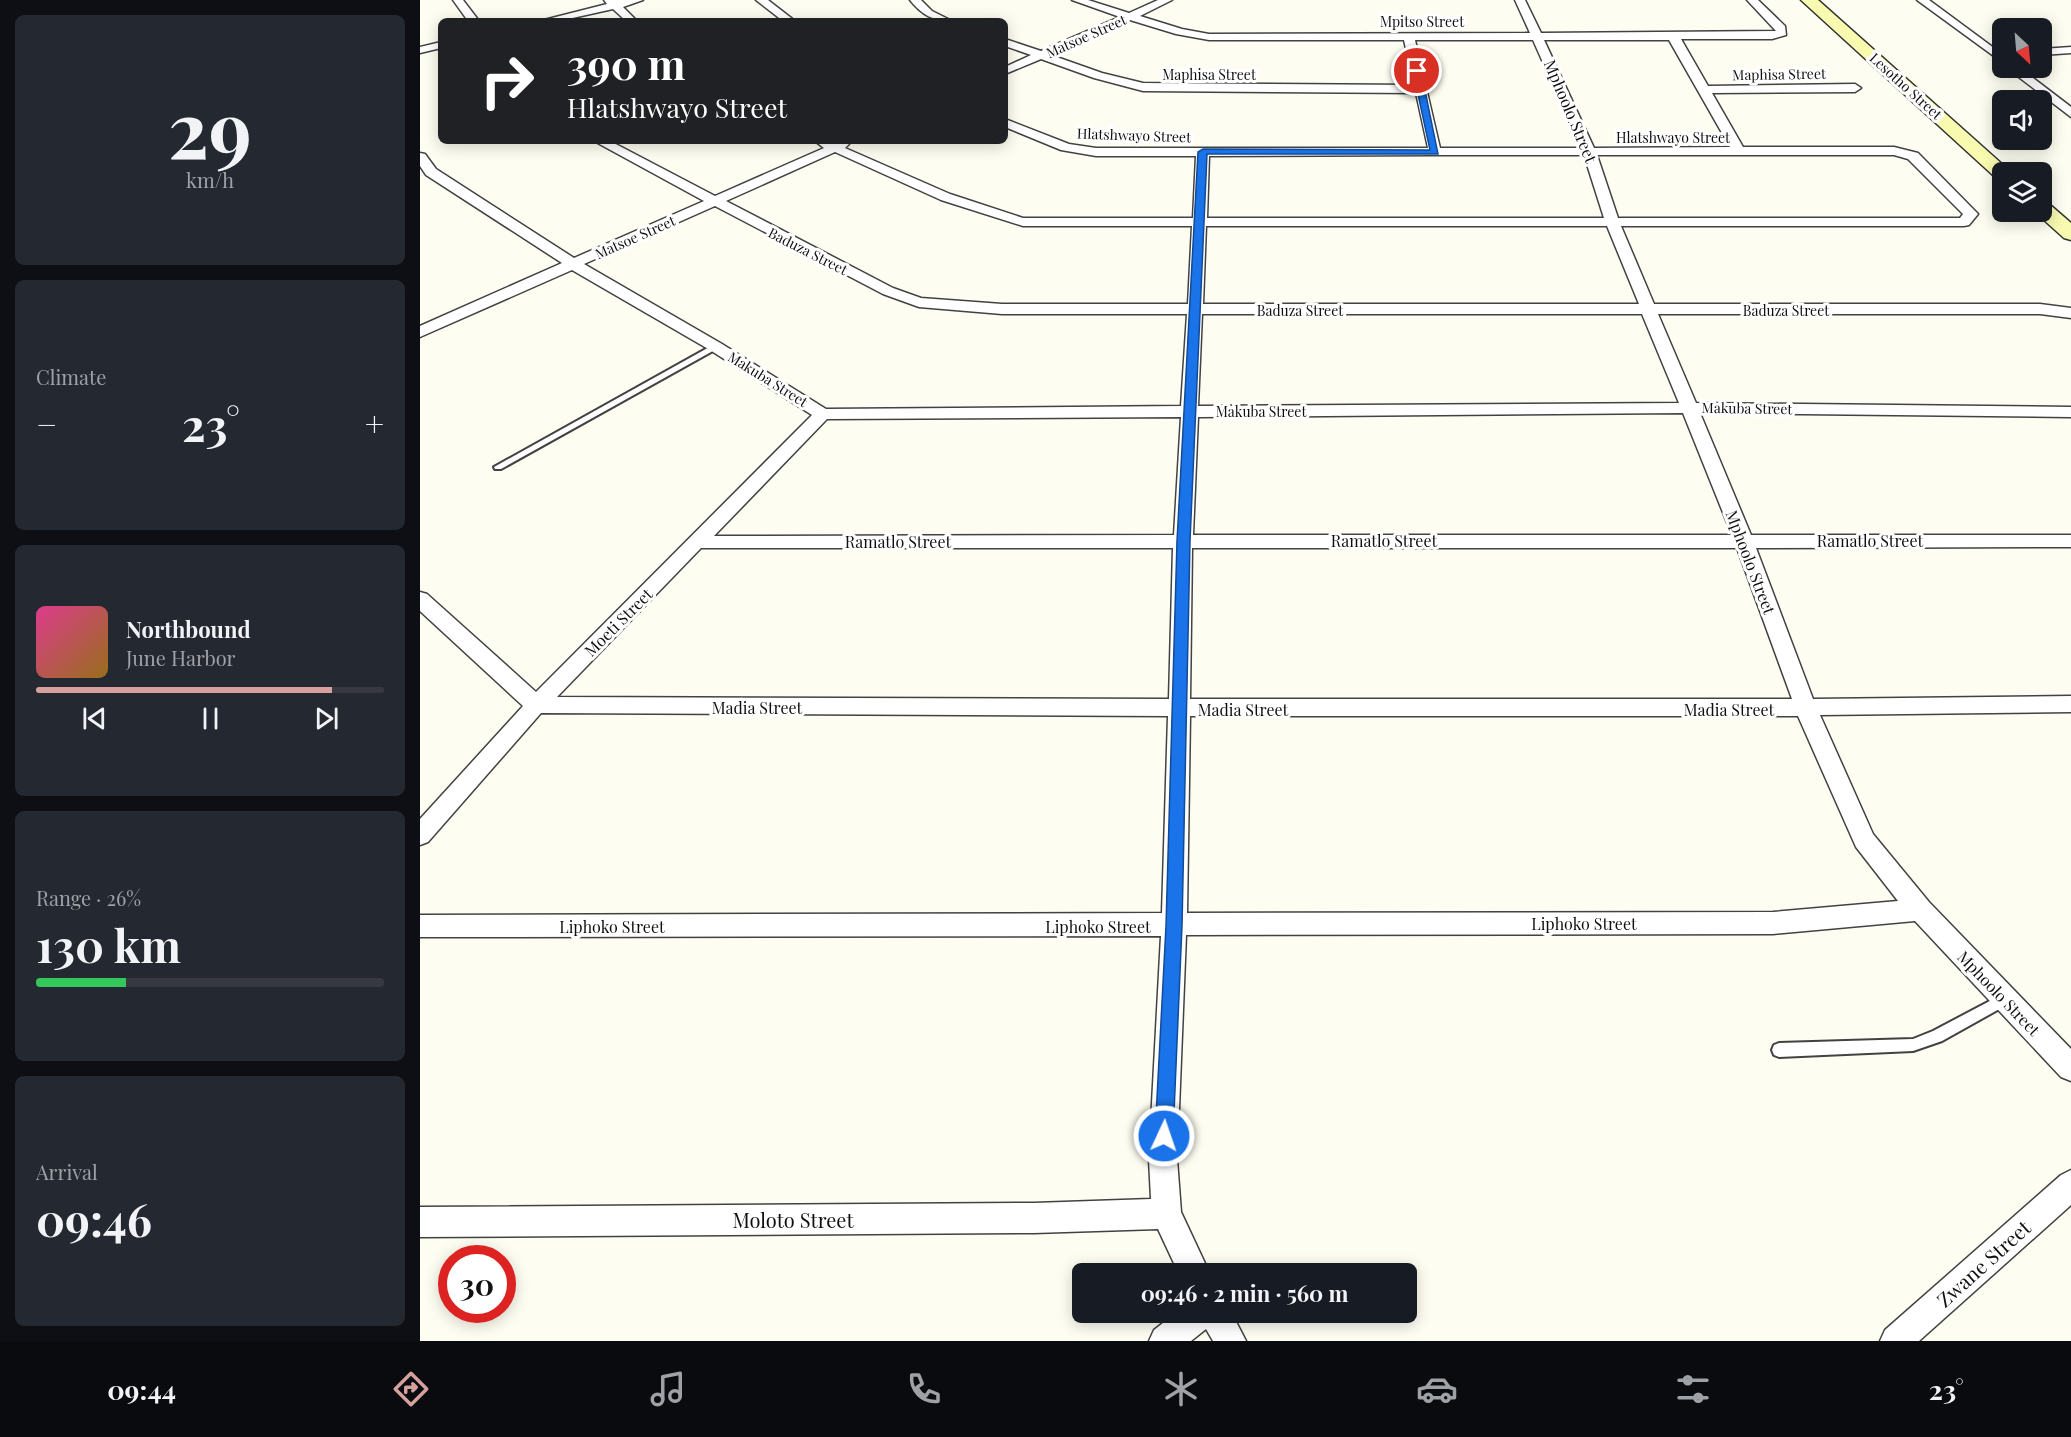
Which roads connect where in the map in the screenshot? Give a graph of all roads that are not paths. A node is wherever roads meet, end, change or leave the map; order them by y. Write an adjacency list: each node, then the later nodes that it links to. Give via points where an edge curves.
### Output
1 (458, 0): 13 (street)
2 (638, 0): 11 (street)
3 (761, 0): 16 (street)
4 (915, 0): 17 (street)
5 (1077, 0): 12 (street, Mpitso Street)
6 (1167, 0): 12 (street, Matsoe Street)
7 (1520, 0): 18 (street, Mphoolo Street)
8 (1752, 0): 20 (street, Mpitso Street, via 1783,31 1772,36)
9 (1809, 0): 44 (street, Lesotho Street)
10 (1922, 0): 24 (street)
11 (612, 3): 14 (street); 15 (street)
12 (1129, 17): 19 (street, Mpitso Street, via 1209,37); 27 (street, Matsoe Street)
13 (472, 18)
14 (556, 18)
15 (629, 18)
16 (786, 18)
17 (940, 18)
18 (1538, 35): 19 (street, Mpitso Street); 20 (street, Mpitso Street); 42 (street, Mphoolo Street)
19 (1408, 36): 31 (street)
20 (1673, 36): 32 (street)
21 (1008, 43): 27 (street, Maphisa Street)
22 (438, 46): 23 (street)
23 (420, 50)
24 (1992, 50)
25 (2071, 50): 26 (street)
26 (2052, 51)
27 (1042, 56): 28 (street, Matsoe Street); 31 (street, Maphisa Street, via 1143,87)
28 (1008, 70)
29 (2026, 78): 33 (street)
30 (1855, 88): 32 (street, Maphisa Street)
31 (1421, 89): 40 (street)
32 (1702, 90): 41 (street)
33 (2071, 113)
34 (1008, 124): 39 (street, Hlatshwayo Street, via 1066,147 1096,152)
35 (606, 144): 45 (street, Baduza Street)
36 (827, 144): 38 (street)
37 (843, 144): 38 (street, Matsoe Street)
38 (835, 148): 45 (street, Matsoe Street); 47 (street, via 949,199 1023,222)
39 (1203, 152): 40 (street, Hlatshwayo Street); 47 (street)
40 (1435, 152): 42 (street, Hlatshwayo Street)
41 (1739, 152): 42 (street, Hlatshwayo Street); 48 (street, Hlatshwayo Street, via 1879,150 1913,156 1971,214 1964,222)
42 (1590, 153): 48 (street, Mphoolo Street)
43 (420, 157): 50 (street, Makuba Street, via 431,172)
44 (1992, 164)
45 (713, 202): 50 (street, Matsoe Street); 51 (street, Baduza Street, via 888,291 919,302 1002,309)
46 (2052, 217): 49 (street)
47 (1200, 223): 48 (street); 51 (street)
48 (1613, 224): 52 (street, Mphoolo Street)
49 (2071, 234)
50 (573, 264): 54 (street, Matsoe Street); 55 (street, Makuba Street)
51 (1195, 310): 52 (street, Baduza Street); 57 (street)
52 (1648, 310): 53 (street, Baduza Street, via 2040,309); 56 (street, Mphoolo Street)
53 (2071, 313)
54 (420, 332)
55 (716, 347): 59 (street, Makuba Street); 60 (lane)
56 (1689, 408): 57 (street, Makuba Street); 58 (street, Makuba Street); 61 (street, Mphoolo Street)
57 (1190, 411): 59 (street, Makuba Street); 62 (street)
58 (2071, 412)
59 (822, 414): 64 (street, Moeti Street)
60 (498, 467)
61 (1744, 540): 62 (street, Ramatlo Street); 63 (street, Ramatlo Street); 69 (street, Mphoolo Street)
62 (1184, 541): 64 (street, Ramatlo Street); 68 (street)
63 (2071, 541)
64 (697, 542): 67 (street, Moeti Street)
65 (420, 599): 67 (street)
66 (2071, 704): 69 (street, Madia Street)
67 (536, 705): 68 (street, Madia Street); 70 (street, Moeti Street)
68 (1181, 709): 69 (street, Madia Street); 73 (street)
69 (1806, 709): 71 (street, Mphoolo Street, via 1864,840)
70 (420, 835)
71 (1920, 910): 73 (street, Liphoko Street, via 1773,923); 74 (street, Mphoolo Street)
72 (420, 926): 73 (street, Liphoko Street)
73 (1174, 926): 78 (street, via 1163,1159)
74 (2005, 999): 75 (lane, via 1937,1036 1913,1044); 76 (street, Mphoolo Street)
75 (1779, 1050)
76 (2071, 1068)
77 (2071, 1185): 85 (street, Zwane Street)
78 (1166, 1214): 79 (street, Moloto Street); 80 (street)
79 (420, 1222)
80 (1190, 1263)
81 (1189, 1323): 83 (street)
82 (1220, 1323): 84 (street)
83 (1165, 1341)
84 (1230, 1341)
85 (1896, 1341)

